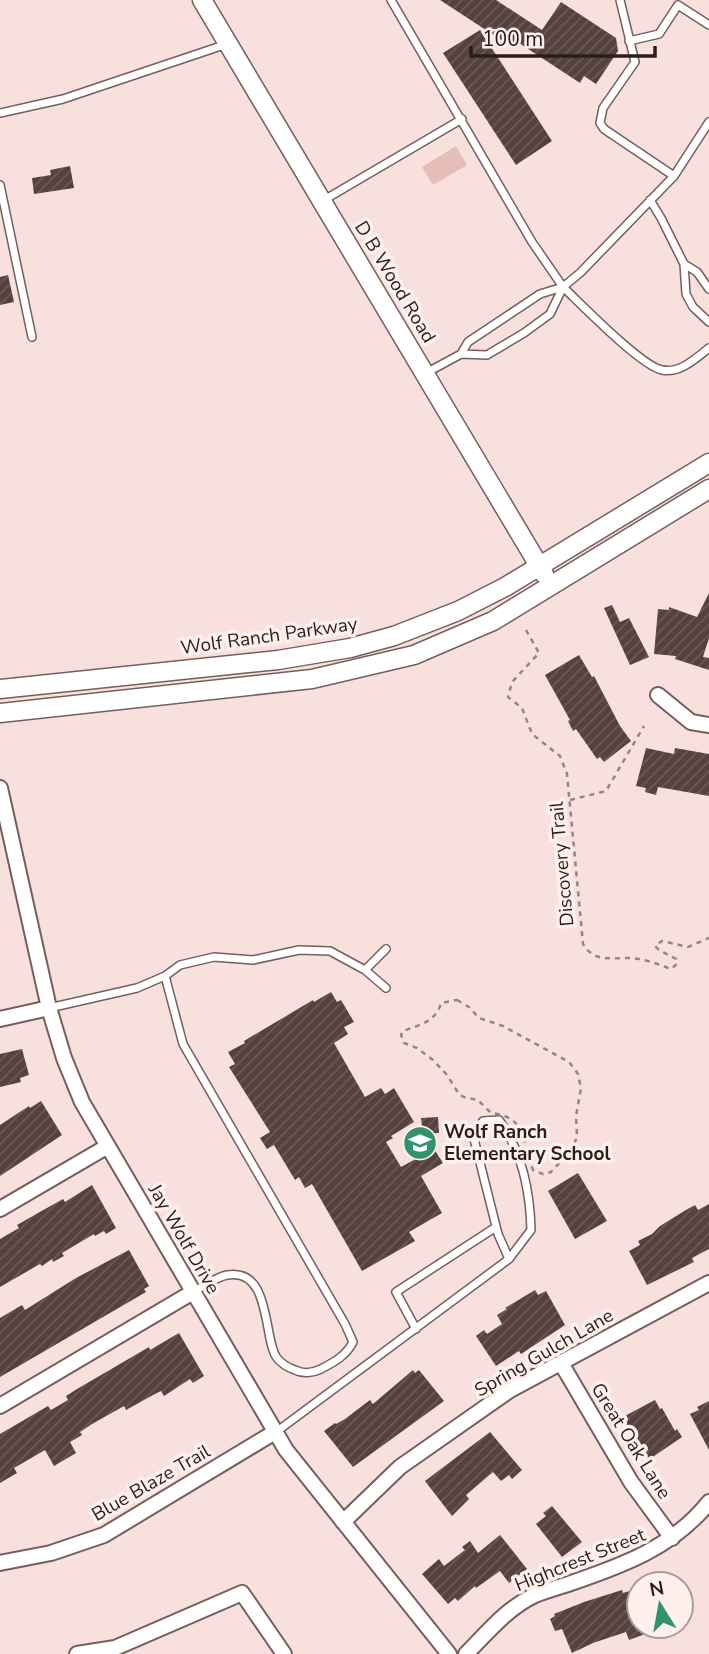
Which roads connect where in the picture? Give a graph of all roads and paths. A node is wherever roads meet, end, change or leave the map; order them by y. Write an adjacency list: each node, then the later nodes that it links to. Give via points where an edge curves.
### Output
1 (202, 0): 6 (street, D B Wood Road)
2 (390, 0): 8 (lane)
3 (620, 0): 5 (lane)
4 (709, 25): 5 (lane, via 678,5 659,34)
5 (629, 41): 10 (lane, via 635,62 603,108 600,123)
6 (228, 44): 7 (lane, via 62,99); 13 (street, D B Wood Road)
7 (0, 113)
8 (462, 119): 13 (lane); 15 (lane)
9 (709, 122): 10 (lane)
10 (674, 176): 12 (lane)
11 (0, 185): 18 (lane)
12 (650, 200): 14 (lane); 15 (lane)
13 (322, 201): 21 (street, D B Wood Road)
14 (684, 264): 16 (lane, via 697,272); 17 (lane, via 686,294 692,307)
15 (563, 287): 19 (lane, via 606,328 663,371 682,368); 20 (lane, via 540,294 476,336); 20 (lane, via 550,314 531,329 487,355)
16 (709, 289)
17 (709, 322)
18 (32, 337)
19 (709, 348)
20 (461, 354): 21 (lane)
21 (425, 374): 24 (street, D B Wood Road)
22 (709, 463): 24 (street, Wolf Ranch Parkway)
23 (709, 489): 25 (street)
24 (540, 566): 25 (street, D B Wood Road); 27 (street, Wolf Ranch Parkway, via 458,611 350,648 278,660)
25 (551, 586): 29 (street, via 450,641 352,671 291,682)
26 (526, 629): 34 (path, Discovery Trail, via 539,653 512,682 508,697 522,708 532,734 560,756 567,774 587,951 596,957 637,958 671,969 676,959 659,950 656,946 662,941 688,947)
27 (0, 689)
28 (658, 695): 30 (street, via 691,723)
29 (0, 713)
30 (709, 725)
31 (644, 726): 33 (path, via 606,791)
32 (0, 788): 39 (street, Jay Wolf Drive)
33 (570, 800)
34 (709, 938)
35 (386, 949): 36 (lane)
36 (365, 970): 37 (lane, via 330,951 314,949 253,960 214,957 180,965); 38 (lane)
37 (165, 976): 39 (lane, via 137,988); 47 (lane, via 183,1044 353,1342 340,1359 302,1373 277,1357 255,1286 245,1278 228,1275)
38 (386, 988)
39 (49, 1008): 40 (street); 42 (street, Jay Wolf Drive, via 75,1088)
40 (0, 1019)
41 (484, 1106): 41 (path, via 514,1121 526,1137 533,1170 547,1174 573,1148 581,1088 578,1074 569,1062 479,1018 461,1001 446,1001 427,1023 403,1031 403,1040 433,1060 459,1094)
42 (108, 1146): 43 (street); 47 (street, Jay Wolf Drive)
43 (0, 1209)
44 (496, 1227): 45 (lane); 45 (lane, via 473,1135 483,1121 499,1120 520,1156 531,1220 531,1230); 48 (lane, via 396,1292)
45 (509, 1259): 48 (lane)
46 (709, 1283): 49 (street, Spring Gulch Lane)
47 (193, 1292): 50 (street); 51 (street, Jay Wolf Drive)
48 (416, 1329): 51 (lane)
49 (561, 1363): 53 (street, Spring Gulch Lane, via 510,1391 400,1467); 54 (street, Great Oak Lane, via 631,1482)
50 (0, 1406)
51 (275, 1432): 53 (street, Jay Wolf Drive); 55 (street, Blue Blaze Trail, via 104,1535 51,1553)
52 (709, 1502): 54 (street, Highcrest Street)
53 (343, 1522): 59 (street, Jay Wolf Drive)
54 (672, 1538): 60 (street, Highcrest Street, via 629,1563 535,1595 510,1610)
55 (0, 1563)
56 (116, 1651): 57 (street); 58 (street, via 242,1593)
57 (77, 1654)
58 (284, 1654)
59 (449, 1654)
60 (466, 1654)

